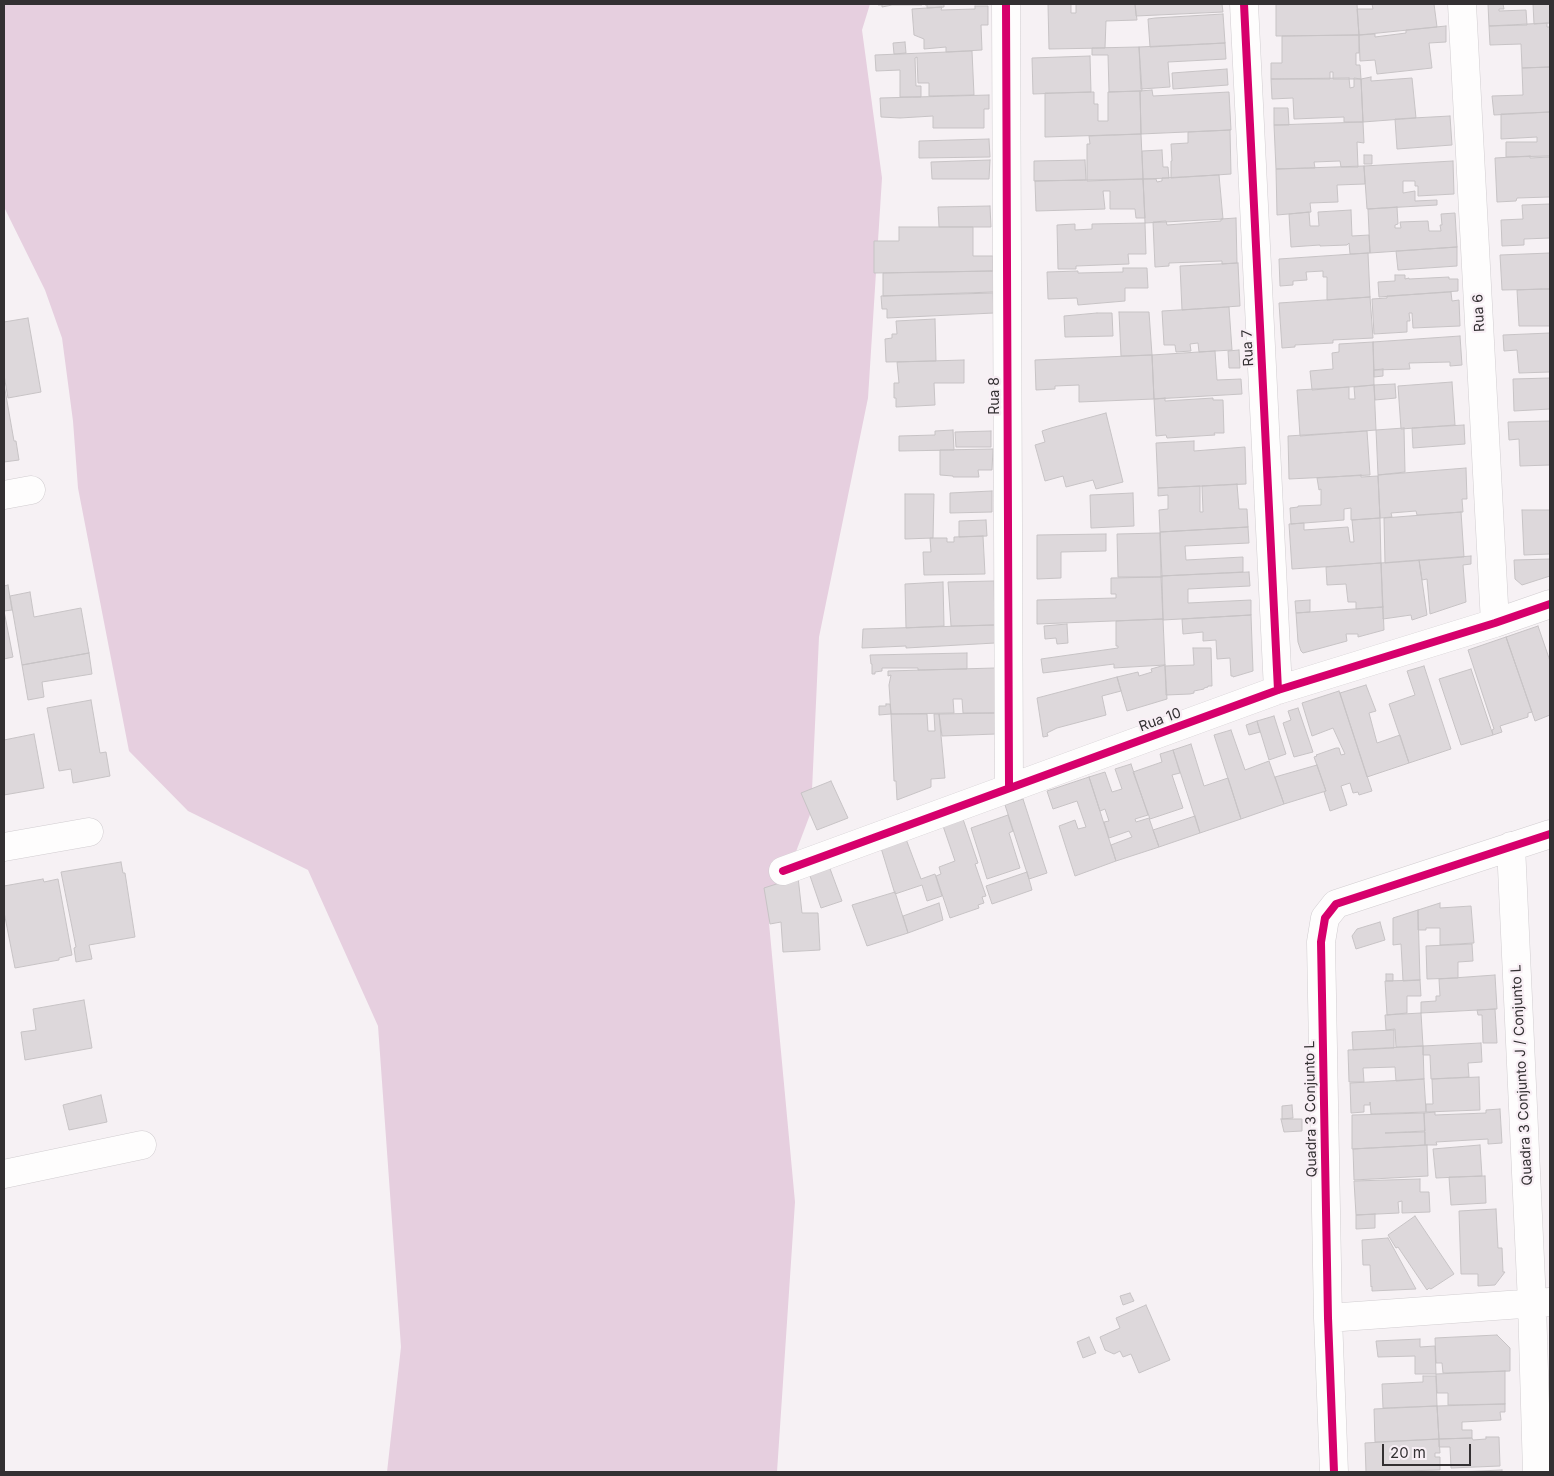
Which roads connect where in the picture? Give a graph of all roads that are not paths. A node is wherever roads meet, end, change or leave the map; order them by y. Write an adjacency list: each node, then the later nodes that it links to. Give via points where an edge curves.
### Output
1 (1006, 4): 9 (street, Rua 8)
2 (1244, 4): 8 (street, Rua 7)
3 (1462, 4): 7 (street, Rua 6)
4 (31, 490): 5 (street)
5 (4, 495)
6 (1550, 604): 7 (street, Rua 10)
7 (1496, 623): 8 (street, Rua 10)
8 (1278, 690): 9 (street, Rua 10)
9 (1009, 788): 14 (street, Rua 10)
10 (89, 832): 13 (street)
11 (1550, 834): 12 (street)
12 (1512, 846): 17 (street, Quadra 3 Conjunto J / Conjunto L); 18 (street, Quadra 3 Conjunto L, via 1336,904 1325,918 1321,942)
13 (4, 847)
14 (783, 871)
15 (142, 1146): 16 (street)
16 (4, 1174)
17 (1541, 1302): 18 (street); 20 (street, Quadra 3 Conjunto J / Conjunto L)
18 (1328, 1318): 19 (street, Quadra 3 Conjunto L)
19 (1334, 1472)
20 (1537, 1472)

